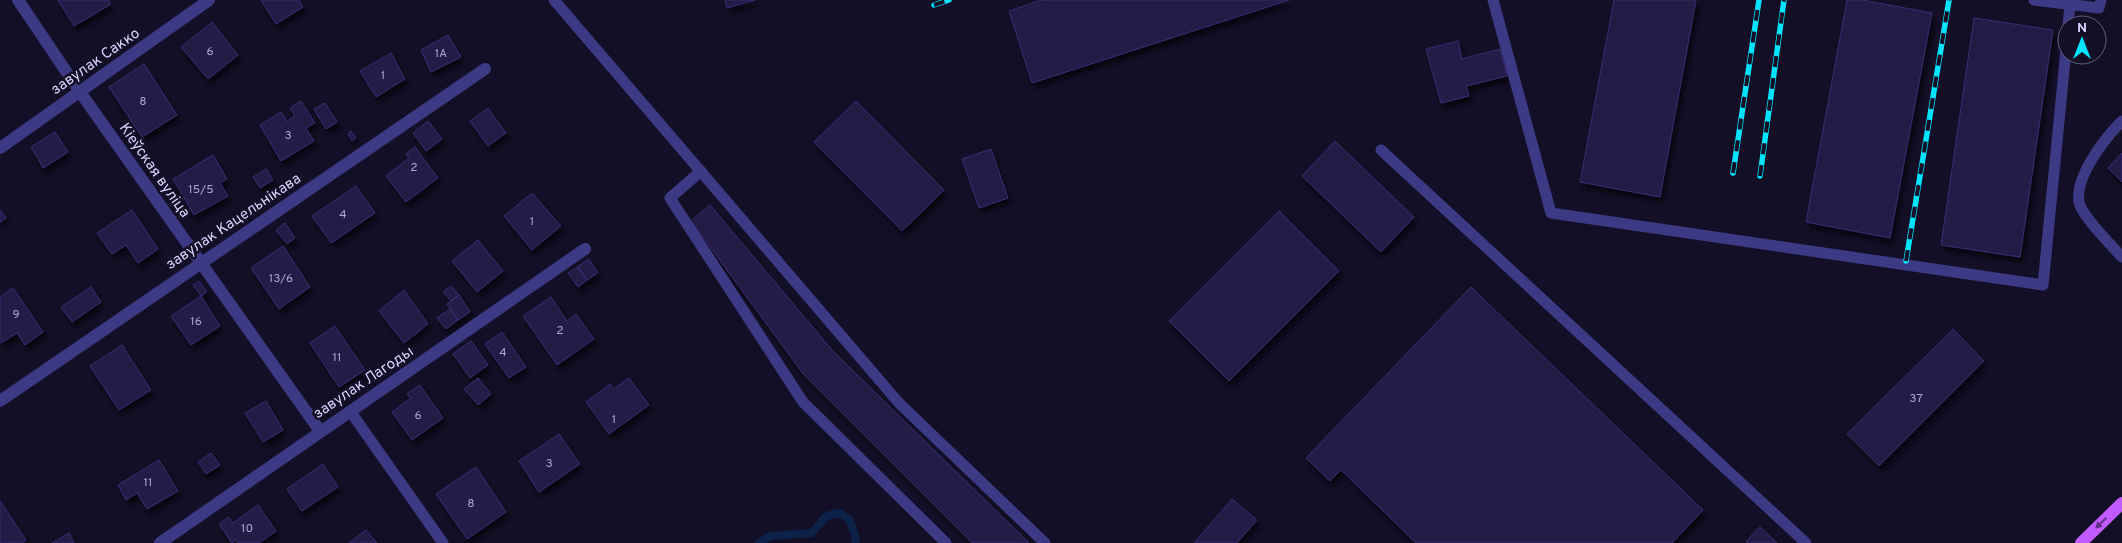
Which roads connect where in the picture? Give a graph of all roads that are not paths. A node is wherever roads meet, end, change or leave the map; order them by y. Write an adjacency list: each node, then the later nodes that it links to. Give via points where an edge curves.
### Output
1 (18, 0): 11 (street, Кіеўская вуліца)
2 (209, 0): 11 (street, завулак Сакко)
3 (554, 0): 15 (lane)
4 (1493, 0): 9 (lane, via 1551,213 2043,284)
5 (2034, 0): 7 (lane)
6 (2101, 0): 7 (lane, via 2099,8)
7 (2070, 5): 8 (lane)
8 (2069, 15)
9 (2065, 65)
10 (484, 69): 18 (street, завулак Кацельнікава)
11 (80, 92): 13 (street, завулак Сакко); 18 (street, Кіеўская вуліца)
12 (2122, 121): 17 (lane, via 2090,163 2081,183 2079,203)
13 (0, 148)
14 (1381, 150): 27 (lane)
15 (701, 171): 25 (lane, via 670,198 803,402); 26 (lane, via 899,403)
16 (585, 249): 20 (street, завулак Лагоды)
17 (2122, 257)
18 (201, 263): 19 (street, завулак Кацельнікава); 21 (street, Кіеўская вуліца)
19 (0, 400)
20 (350, 411): 21 (street, завулак Лагоды); 24 (lane)
21 (320, 431): 23 (street, завулак Лагоды)
22 (2122, 502): 28 (main road, one-way to 28)
23 (160, 543)
24 (443, 543)
25 (946, 543)
26 (1045, 543)
27 (1806, 543)
28 (2080, 543)

